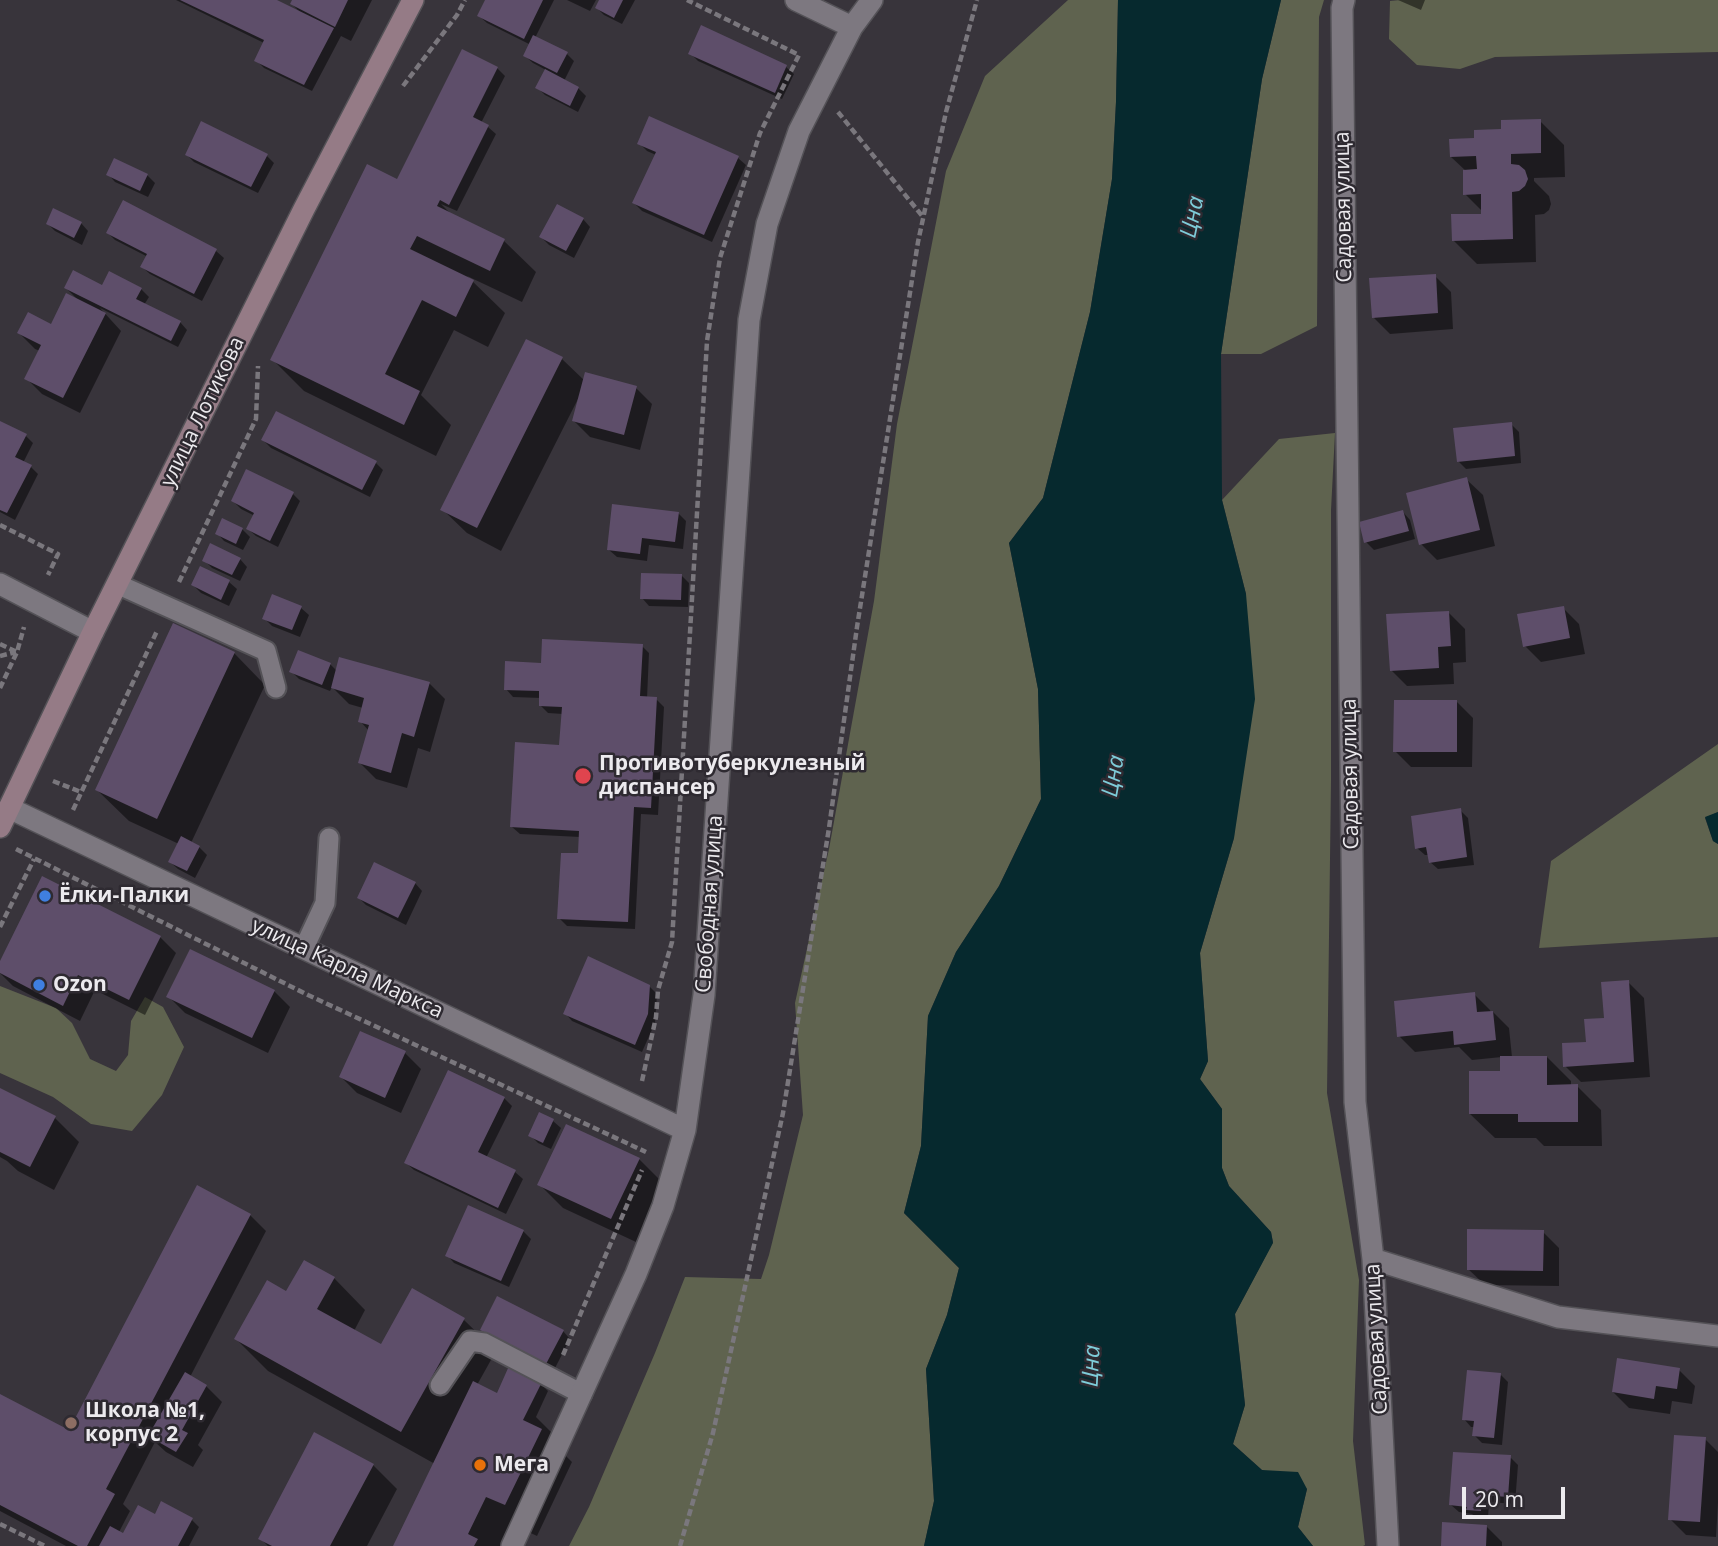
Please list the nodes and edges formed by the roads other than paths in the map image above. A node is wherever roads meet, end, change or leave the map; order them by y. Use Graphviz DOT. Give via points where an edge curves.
graph roads {
  1 [pos="413,0"];
  2 [pos="796,0"];
  3 [pos="872,0"];
  4 [pos="1344,0"];
  5 [pos="852,27"];
  6 [pos="0,584"];
  7 [pos="117,584"];
  8 [pos="93,632"];
  9 [pos="276,688"];
  10 [pos="3,813"];
  11 [pos="329,838"];
  12 [pos="304,948"];
  13 [pos="685,1130"];
  14 [pos="1373,1259"];
  15 [pos="1718,1336"];
  16 [pos="440,1385"];
  17 [pos="582,1394"];
  18 [pos="512,1546"];
  19 [pos="1388,1546"];
  1 -- 7 [label="street, улица Лотикова"];
  2 -- 5 [label="street"];
  3 -- 5 [label="street, Свободная улица"];
  4 -- 14 [label="street, Садовая улица" via="1355,1102"];
  5 -- 13 [label="street, Свободная улица" via="799,131 767,224 749,320 704,995"];
  6 -- 8 [label="street"];
  7 -- 8 [label="street, улица Лотикова"];
  7 -- 9 [label="lane" via="266,652"];
  8 -- 10 [label="street, улица Лотикова"];
  10 -- 12 [label="street, улица Карла Маркса" via="62,833"];
  11 -- 12 [label="lane" via="325,903"];
  12 -- 13 [label="street, улица Карла Маркса"];
  13 -- 17 [label="street, Свободная улица" via="663,1206"];
  14 -- 15 [label="street" via="1558,1318"];
  14 -- 19 [label="street, Садовая улица"];
  16 -- 17 [label="lane" via="470,1341 484,1343"];
  17 -- 18 [label="street, Свободная улица"];
}
